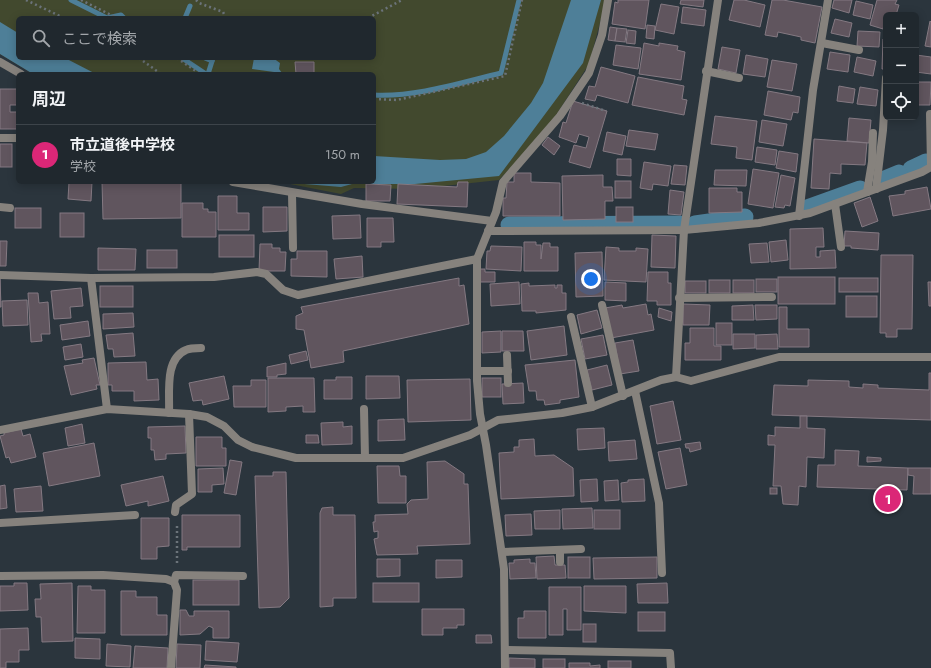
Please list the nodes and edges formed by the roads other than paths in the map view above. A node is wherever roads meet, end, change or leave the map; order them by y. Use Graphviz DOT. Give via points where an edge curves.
graph roads {
  1 [pos="608,0"];
  2 [pos="718,0"];
  3 [pos="828,0"];
  4 [pos="822,42"];
  5 [pos="859,50"];
  6 [pos="0,62"];
  7 [pos="706,71"];
  8 [pos="18,72"];
  9 [pos="739,78"];
  10 [pos="886,84"];
  11 [pos="930,114"];
  12 [pos="873,133"];
  13 [pos="0,138"];
  14 [pos="16,138"];
  15 [pos="931,167"];
  16 [pos="244,184"];
  17 [pos="876,189"];
  18 [pos="867,192"];
  19 [pos="292,193"];
  20 [pos="835,204"];
  21 [pos="0,208"];
  22 [pos="10,208"];
  23 [pos="799,216"];
  24 [pos="492,221"];
  25 [pos="684,230"];
  26 [pos="488,232"];
  27 [pos="841,247"];
  28 [pos="293,248"];
  29 [pos="477,259"];
  30 [pos="0,275"];
  31 [pos="91,278"];
  32 [pos="772,297"];
  33 [pos="679,298"];
  34 [pos="602,305"];
  35 [pos="571,317"];
  36 [pos="202,348"];
  37 [pos="507,355"];
  38 [pos="931,357"];
  39 [pos="477,371"];
  40 [pos="508,371"];
  41 [pos="676,377"];
  42 [pos="508,383"];
  43 [pos="635,391"];
  44 [pos="623,396"];
  45 [pos="592,407"];
  46 [pos="364,409"];
  47 [pos="107,410"];
  48 [pos="169,413"];
  49 [pos="189,414"];
  50 [pos="483,428"];
  51 [pos="0,430"];
  52 [pos="365,458"];
  53 [pos="175,512"];
  54 [pos="135,515"];
  55 [pos="0,523"];
  56 [pos="581,549"];
  57 [pos="560,550"];
  58 [pos="502,552"];
  59 [pos="560,562"];
  60 [pos="662,573"];
  61 [pos="0,576"];
  62 [pos="244,576"];
  63 [pos="175,579"];
  64 [pos="506,650"];
  65 [pos="172,668"];
  66 [pos="505,668"];
  67 [pos="670,668"];
  1 -- 24 [label="street" via="602,35 588,73 573,99 503,182"];
  2 -- 7 [label="street"];
  3 -- 4 [label="street"];
  4 -- 5 [label="street"];
  4 -- 23 [label="street" via="813,90"];
  6 -- 8 [label="street"];
  7 -- 9 [label="street"];
  7 -- 25 [label="street"];
  10 -- 17 [label="street" via="884,130"];
  11 -- 15 [label="street"];
  12 -- 18 [label="street"];
  13 -- 14 [label="street"];
  15 -- 17 [label="street"];
  16 -- 19 [label="street"];
  17 -- 18 [label="street"];
  18 -- 20 [label="street"];
  19 -- 24 [label="street"];
  19 -- 28 [label="street"];
  20 -- 23 [label="street"];
  20 -- 27 [label="street"];
  21 -- 22 [label="street"];
  23 -- 25 [label="street"];
  24 -- 26 [label="street"];
  25 -- 26 [label="street"];
  25 -- 33 [label="street"];
  26 -- 29 [label="street"];
  29 -- 31 [label="street" via="298,295 283,290 266,274 257,272 214,277"];
  29 -- 39 [label="street"];
  30 -- 31 [label="street"];
  31 -- 47 [label="street"];
  32 -- 33 [label="street"];
  33 -- 41 [label="street"];
  34 -- 44 [label="street"];
  35 -- 45 [label="street"];
  36 -- 48 [label="street" via="186,350 176,357 172,365"];
  37 -- 40 [label="street"];
  38 -- 41 [label="street" via="779,357 691,381"];
  39 -- 40 [label="street"];
  39 -- 50 [label="street"];
  40 -- 42 [label="street"];
  41 -- 43 [label="street" via="661,380"];
  43 -- 44 [label="street"];
  43 -- 60 [label="street" via="659,503"];
  44 -- 45 [label="street"];
  45 -- 50 [label="street" via="498,420"];
  46 -- 52 [label="street"];
  47 -- 48 [label="street"];
  47 -- 51 [label="street"];
  48 -- 49 [label="street"];
  49 -- 52 [label="street" via="207,417 252,447 296,458"];
  49 -- 53 [label="street" via="192,494 176,505"];
  50 -- 52 [label="street" via="403,458"];
  50 -- 58 [label="street"];
  54 -- 55 [label="street"];
  56 -- 57 [label="street"];
  57 -- 58 [label="street"];
  57 -- 59 [label="street"];
  58 -- 64 [label="street"];
  61 -- 63 [label="street" via="103,575"];
  62 -- 63 [label="street"];
  63 -- 65 [label="street" via="177,590"];
  64 -- 66 [label="street"];
  64 -- 67 [label="street" via="670,653"];
}
